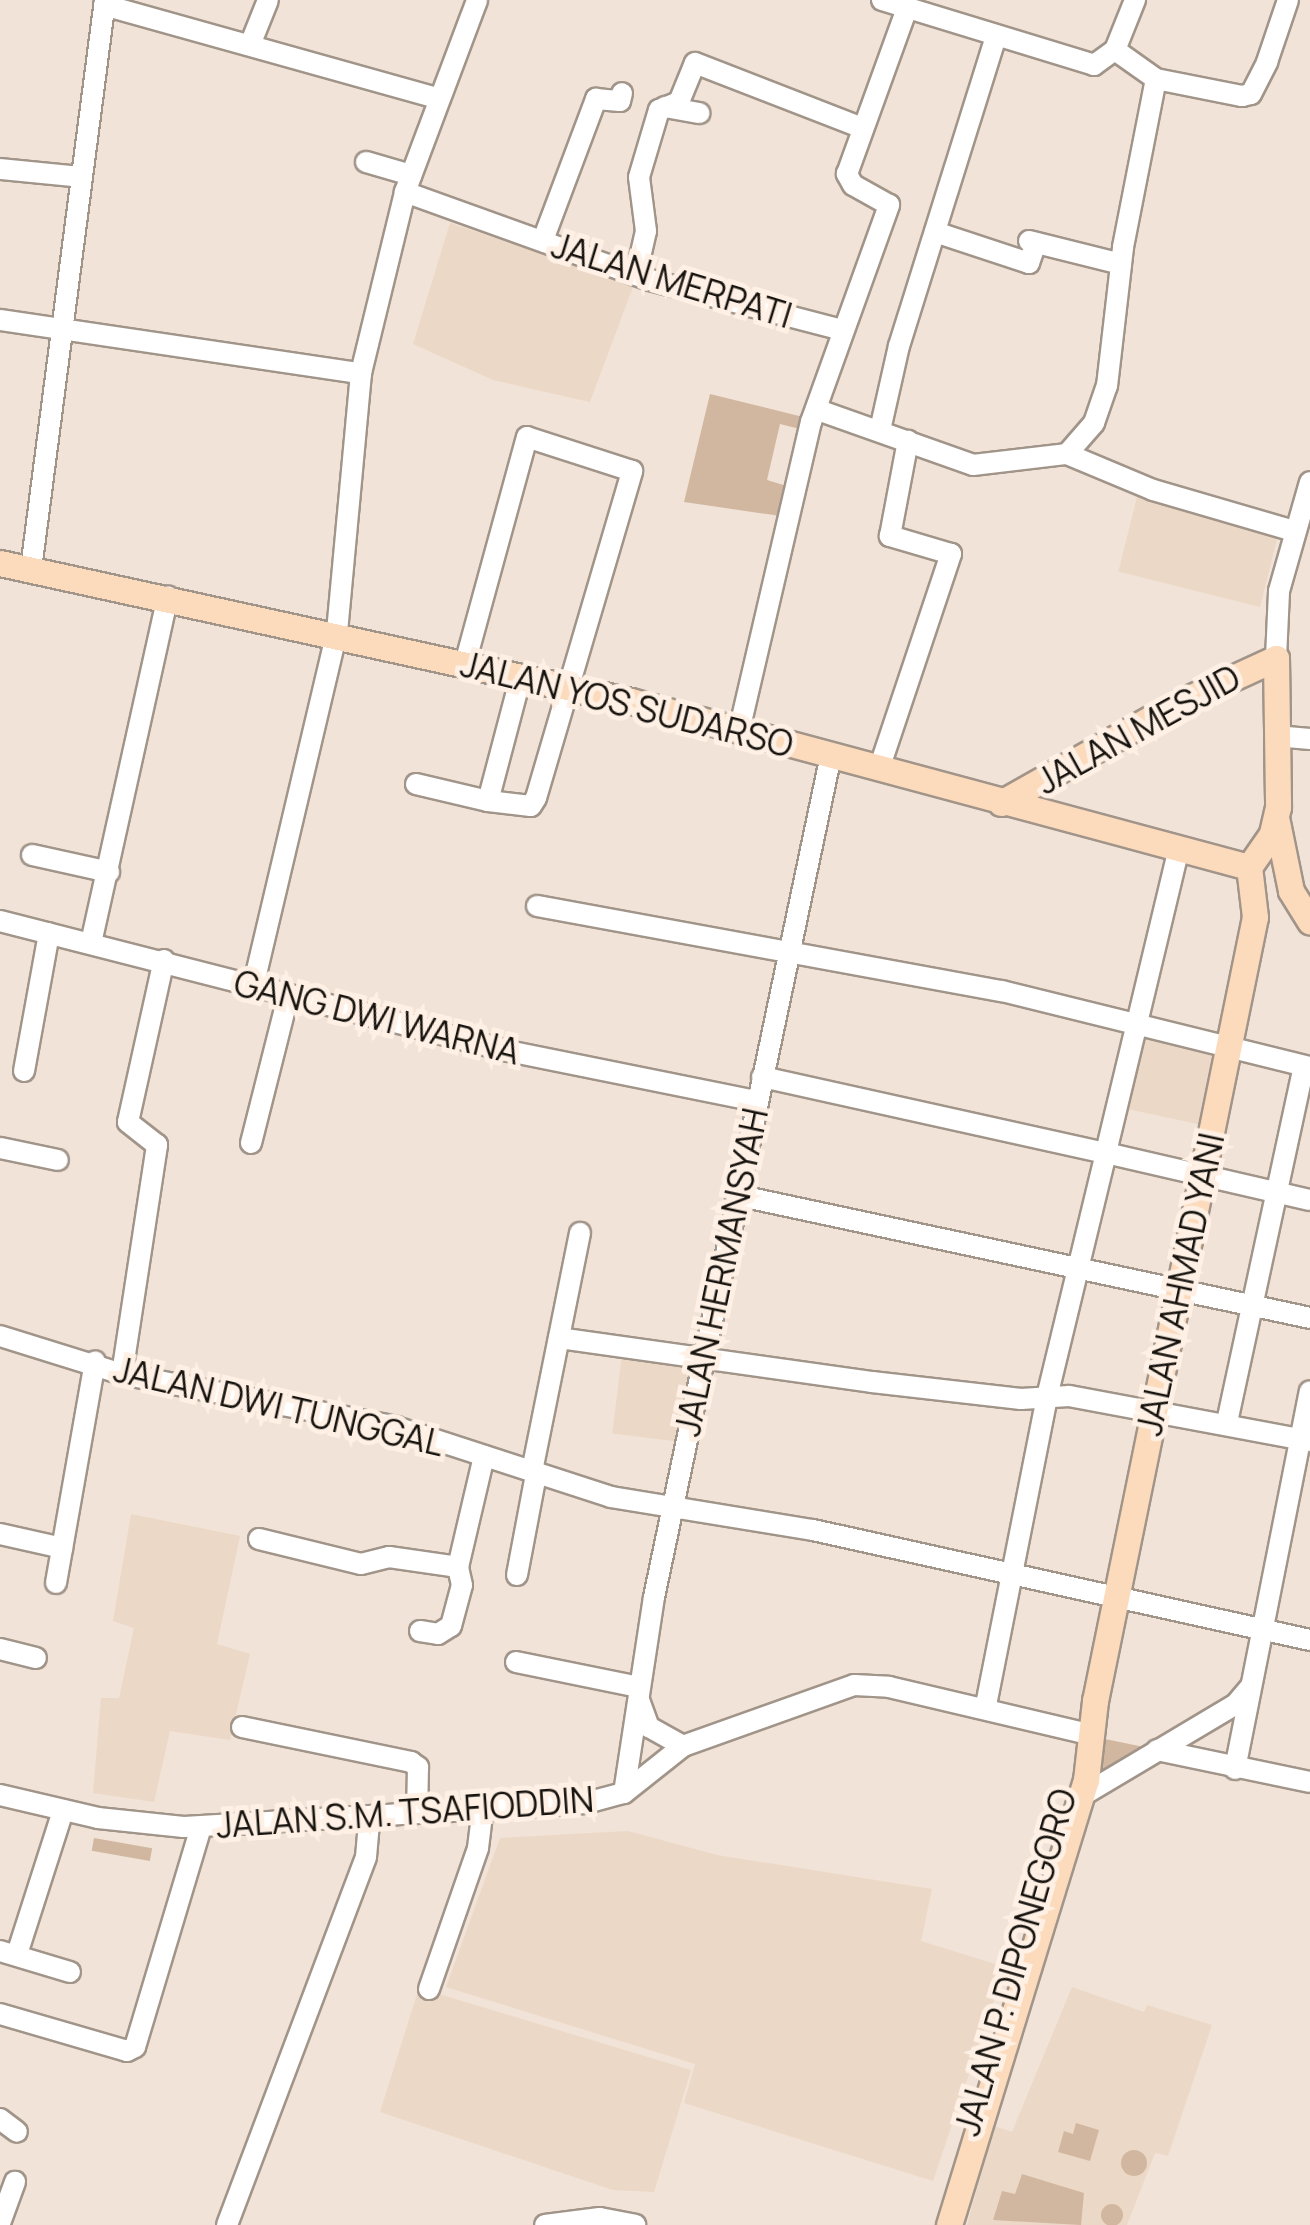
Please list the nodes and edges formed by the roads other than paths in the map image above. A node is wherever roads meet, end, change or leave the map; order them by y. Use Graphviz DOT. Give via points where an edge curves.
graph roads {
  1 [pos="268,0"];
  2 [pos="476,0"];
  3 [pos="882,0"];
  4 [pos="1134,0"];
  5 [pos="1288,0"];
  6 [pos="105,2"];
  7 [pos="907,8"];
  8 [pos="996,36"];
  9 [pos="250,46"];
  10 [pos="1115,50"];
  11 [pos="1156,78"];
  12 [pos="622,93"];
  13 [pos="436,98"];
  14 [pos="663,106"];
  15 [pos="699,114"];
  16 [pos="863,128"];
  17 [pos="366,162"];
  18 [pos="0,168"];
  19 [pos="81,177"];
  20 [pos="408,184"];
  21 [pos="936,232"];
  22 [pos="543,240"];
  23 [pos="1121,264"];
  24 [pos="636,275"];
  25 [pos="0,320"];
  26 [pos="842,330"];
  27 [pos="59,331"];
  28 [pos="362,373"];
  29 [pos="818,410"];
  30 [pos="880,430"];
  31 [pos="908,441"];
  32 [pos="1066,454"];
  33 [pos="1310,482"];
  34 [pos="1301,520"];
  35 [pos="0,563"];
  36 [pos="31,569"];
  37 [pos="168,596"];
  38 [pos="336,632"];
  39 [pos="1276,658"];
  40 [pos="465,664"];
  41 [pos="521,676"];
  42 [pos="567,686"];
  43 [pos="739,731"];
  44 [pos="1276,736"];
  45 [pos="1310,739"];
  46 [pos="830,755"];
  47 [pos="880,769"];
  48 [pos="1054,774"];
  49 [pos="416,784"];
  50 [pos="488,801"];
  51 [pos="1002,803"];
  52 [pos="1052,813"];
  53 [pos="1276,817"];
  54 [pos="1180,848"];
  55 [pos="32,856"];
  56 [pos="1248,867"];
  57 [pos="109,872"];
  58 [pos="537,906"];
  59 [pos="1305,914"];
  60 [pos="1255,917"];
  61 [pos="0,922"];
  62 [pos="49,933"];
  63 [pos="91,943"];
  64 [pos="787,953"];
  65 [pos="164,960"];
  66 [pos="253,987"];
  67 [pos="288,996"];
  68 [pos="1141,1026"];
  69 [pos="1228,1051"];
  70 [pos="1308,1066"];
  71 [pos="24,1071"];
  72 [pos="762,1078"];
  73 [pos="756,1101"];
  74 [pos="251,1143"];
  75 [pos="0,1148"];
  76 [pos="1106,1153"];
  77 [pos="58,1160"];
  78 [pos="1202,1175"];
  79 [pos="1278,1193"];
  80 [pos="736,1195"];
  81 [pos="1310,1200"];
  82 [pos="580,1233"];
  83 [pos="1077,1267"];
  84 [pos="1179,1289"];
  85 [pos="1253,1305"];
  86 [pos="1310,1318"];
  87 [pos="0,1336"];
  88 [pos="559,1338"];
  89 [pos="706,1356"];
  90 [pos="95,1362"];
  91 [pos="122,1374"];
  92 [pos="1310,1391"];
  93 [pos="1047,1397"];
  94 [pos="1154,1414"];
  95 [pos="1227,1422"];
  96 [pos="1305,1440"];
  97 [pos="484,1456"];
  98 [pos="534,1472"];
  99 [pos="673,1509"];
  100 [pos="0,1534"];
  101 [pos="259,1539"];
  102 [pos="62,1548"];
  103 [pos="458,1567"];
  104 [pos="517,1575"];
  105 [pos="1014,1575"];
  106 [pos="56,1583"];
  107 [pos="1118,1596"];
  108 [pos="1262,1630"];
  109 [pos="420,1631"];
  110 [pos="1310,1640"];
  111 [pos="0,1649"];
  112 [pos="36,1658"];
  113 [pos="516,1662"];
  114 [pos="1252,1684"];
  115 [pos="638,1690"];
  116 [pos="1095,1701"];
  117 [pos="984,1708"];
  118 [pos="242,1728"];
  119 [pos="1080,1732"];
  120 [pos="683,1746"];
  121 [pos="1158,1750"];
  122 [pos="1235,1769"];
  123 [pos="1310,1781"];
  124 [pos="624,1792"];
  125 [pos="0,1794"];
  126 [pos="1080,1797"];
  127 [pos="483,1808"];
  128 [pos="62,1810"];
  129 [pos="417,1813"];
  130 [pos="369,1819"];
  131 [pos="201,1827"];
  132 [pos="9,1951"];
  133 [pos="70,1972"];
  134 [pos="429,1989"];
  135 [pos="0,2014"];
  136 [pos="15,2182"];
  137 [pos="0,2223"];
  138 [pos="227,2225"];
  139 [pos="545,2225"];
  140 [pos="635,2225"];
  141 [pos="938,2225"];
  142 [pos="948,2225"];
  1 -- 9 [label="street"];
  2 -- 13 [label="street"];
  3 -- 7 [label="street"];
  4 -- 10 [label="street"];
  5 -- 11 [label="street" via="1251,94"];
  6 -- 9 [label="street"];
  6 -- 19 [label="street"];
  7 -- 8 [label="street"];
  7 -- 16 [label="street"];
  8 -- 10 [label="street" via="1094,66"];
  8 -- 21 [label="street"];
  9 -- 13 [label="street"];
  10 -- 11 [label="street"];
  11 -- 23 [label="street"];
  12 -- 22 [label="street" via="620,101 596,99"];
  13 -- 20 [label="street"];
  14 -- 15 [label="street"];
  14 -- 16 [label="street" via="679,102 695,63"];
  14 -- 24 [label="street" via="640,177 646,231"];
  16 -- 26 [label="street" via="849,179 889,205"];
  17 -- 20 [label="street, JALAN MERPATI"];
  18 -- 19 [label="street"];
  19 -- 27 [label="street"];
  20 -- 22 [label="street, JALAN MERPATI"];
  20 -- 28 [label="street"];
  21 -- 23 [label="street" via="1029,263 1032,242"];
  21 -- 30 [label="street"];
  22 -- 24 [label="street, JALAN MERPATI"];
  23 -- 32 [label="street" via="1101,409"];
  24 -- 26 [label="street, JALAN MERPATI"];
  25 -- 27 [label="street"];
  26 -- 29 [label="street, JALAN MERPATI"];
  27 -- 28 [label="street"];
  27 -- 36 [label="street"];
  28 -- 38 [label="street"];
  29 -- 30 [label="street"];
  29 -- 43 [label="street, JALAN MERPATI"];
  30 -- 31 [label="street"];
  31 -- 32 [label="street" via="984,466"];
  31 -- 47 [label="street" via="890,536 951,554"];
  32 -- 34 [label="street" via="1153,490"];
  33 -- 34 [label="street"];
  34 -- 39 [label="street" via="1279,591"];
  35 -- 36 [label="main road, JALAN YOS SUDARSO"];
  36 -- 37 [label="main road, JALAN YOS SUDARSO"];
  37 -- 38 [label="main road, JALAN YOS SUDARSO"];
  37 -- 57 [label="street"];
  38 -- 40 [label="main road, JALAN YOS SUDARSO"];
  38 -- 66 [label="street"];
  39 -- 44 [label="main road"];
  39 -- 48 [label="main road, JALAN MESJID" via="1176,704"];
  40 -- 41 [label="main road, JALAN YOS SUDARSO"];
  40 -- 42 [label="street" via="527,437 632,471"];
  41 -- 42 [label="main road, JALAN YOS SUDARSO"];
  41 -- 50 [label="street"];
  42 -- 43 [label="main road, JALAN YOS SUDARSO"];
  42 -- 50 [label="street" via="531,806"];
  43 -- 46 [label="main road, JALAN YOS SUDARSO"];
  44 -- 45 [label="street"];
  44 -- 53 [label="main road"];
  46 -- 47 [label="main road, JALAN YOS SUDARSO"];
  46 -- 64 [label="street, JALAN HERMANSYAH"];
  47 -- 51 [label="main road, JALAN YOS SUDARSO"];
  48 -- 51 [label="main road, JALAN MESJID"];
  48 -- 52 [label="main road"];
  49 -- 50 [label="street"];
  51 -- 52 [label="main road, JALAN YOS SUDARSO"];
  52 -- 54 [label="main road, JALAN YOS SUDARSO"];
  53 -- 56 [label="main road"];
  53 -- 59 [label="main road"];
  54 -- 56 [label="main road, JALAN YOS SUDARSO"];
  54 -- 68 [label="street"];
  55 -- 57 [label="street"];
  56 -- 60 [label="main road, JALAN AHMAD YANI"];
  57 -- 63 [label="street"];
  58 -- 64 [label="street"];
  59 -- 60 [label="main road" via="1273,906"];
  60 -- 69 [label="main road, JALAN AHMAD YANI"];
  61 -- 62 [label="street, GANG DWI WARNA"];
  62 -- 63 [label="street, GANG DWI WARNA"];
  62 -- 71 [label="street"];
  63 -- 65 [label="street, GANG DWI WARNA"];
  64 -- 68 [label="street" via="1002,992"];
  64 -- 72 [label="street, JALAN HERMANSYAH"];
  65 -- 66 [label="street, GANG DWI WARNA"];
  65 -- 91 [label="street" via="128,1122 157,1145"];
  66 -- 67 [label="street, GANG DWI WARNA"];
  67 -- 73 [label="street, GANG DWI WARNA" via="508,1051"];
  67 -- 74 [label="street"];
  68 -- 69 [label="street"];
  68 -- 76 [label="street"];
  69 -- 70 [label="street"];
  69 -- 78 [label="main road, JALAN AHMAD YANI"];
  70 -- 79 [label="street"];
  72 -- 73 [label="street, JALAN HERMANSYAH"];
  72 -- 76 [label="street"];
  73 -- 80 [label="street, JALAN HERMANSYAH"];
  75 -- 77 [label="street"];
  76 -- 78 [label="street"];
  76 -- 83 [label="street"];
  78 -- 79 [label="street"];
  78 -- 84 [label="main road, JALAN AHMAD YANI"];
  79 -- 81 [label="street"];
  79 -- 85 [label="street"];
  80 -- 83 [label="street"];
  80 -- 89 [label="street, JALAN HERMANSYAH"];
  82 -- 88 [label="street"];
  83 -- 84 [label="street"];
  83 -- 93 [label="street"];
  84 -- 85 [label="street"];
  84 -- 94 [label="main road, JALAN AHMAD YANI"];
  85 -- 86 [label="street"];
  85 -- 95 [label="street"];
  87 -- 90 [label="street, JALAN DWI TUNGGAL"];
  88 -- 89 [label="street"];
  88 -- 98 [label="street"];
  89 -- 93 [label="street" via="872,1382"];
  89 -- 99 [label="street, JALAN HERMANSYAH"];
  90 -- 91 [label="street, JALAN DWI TUNGGAL"];
  90 -- 102 [label="street"];
  91 -- 97 [label="street, JALAN DWI TUNGGAL" via="396,1427"];
  92 -- 96 [label="street"];
  93 -- 94 [label="street"];
  93 -- 105 [label="street"];
  94 -- 95 [label="street"];
  94 -- 107 [label="main road, JALAN AHMAD YANI"];
  95 -- 96 [label="street"];
  96 -- 108 [label="street"];
  97 -- 98 [label="street, JALAN DWI TUNGGAL"];
  97 -- 103 [label="street"];
  98 -- 99 [label="street, JALAN DWI TUNGGAL"];
  98 -- 104 [label="street"];
  99 -- 105 [label="street, JALAN DWI TUNGGAL" via="814,1530"];
  99 -- 115 [label="street, JALAN HERMANSYAH"];
  100 -- 102 [label="street"];
  101 -- 103 [label="street" via="361,1564 389,1557"];
  102 -- 106 [label="street"];
  103 -- 109 [label="street" via="462,1585 451,1626 438,1634"];
  105 -- 107 [label="street, JALAN DWI TUNGGAL"];
  105 -- 117 [label="street"];
  107 -- 108 [label="street, JALAN DWI TUNGGAL"];
  107 -- 116 [label="main road, JALAN AHMAD YANI"];
  108 -- 110 [label="street, JALAN DWI TUNGGAL"];
  108 -- 114 [label="street"];
  111 -- 112 [label="street"];
  113 -- 115 [label="street"];
  114 -- 121 [label="street" via="1236,1704"];
  114 -- 122 [label="street"];
  115 -- 120 [label="street" via="646,1723"];
  115 -- 124 [label="street, JALAN HERMANSYAH"];
  116 -- 119 [label="main road, JALAN P. DIPONEGORO"];
  116 -- 126 [label="main road, JALAN P. DIPONEGORO"];
  117 -- 119 [label="street, JALAN S.M. TSAFIODDIN"];
  117 -- 120 [label="street, JALAN S.M. TSAFIODDIN" via="854,1685"];
  118 -- 129 [label="street" via="310,1736 412,1762 418,1768"];
  119 -- 141 [label="main road, JALAN P. DIPONEGORO"];
  120 -- 124 [label="street, JALAN S.M. TSAFIODDIN"];
  121 -- 122 [label="street"];
  121 -- 126 [label="street"];
  122 -- 123 [label="street"];
  124 -- 127 [label="street, JALAN S.M. TSAFIODDIN" via="586,1803"];
  125 -- 128 [label="street, JALAN S.M. TSAFIODDIN"];
  126 -- 142 [label="main road, JALAN P. DIPONEGORO"];
  127 -- 129 [label="street, JALAN S.M. TSAFIODDIN"];
  127 -- 134 [label="street" via="478,1848"];
  128 -- 131 [label="street, JALAN S.M. TSAFIODDIN"];
  128 -- 132 [label="street"];
  129 -- 130 [label="street, JALAN S.M. TSAFIODDIN"];
  130 -- 131 [label="street, JALAN S.M. TSAFIODDIN"];
  130 -- 138 [label="street" via="366,1857"];
  131 -- 135 [label="street" via="135,2048"];
  132 -- 133 [label="street"];
  136 -- 137 [label="street"];
  139 -- 140 [label="street" via="600,2218"];
}
